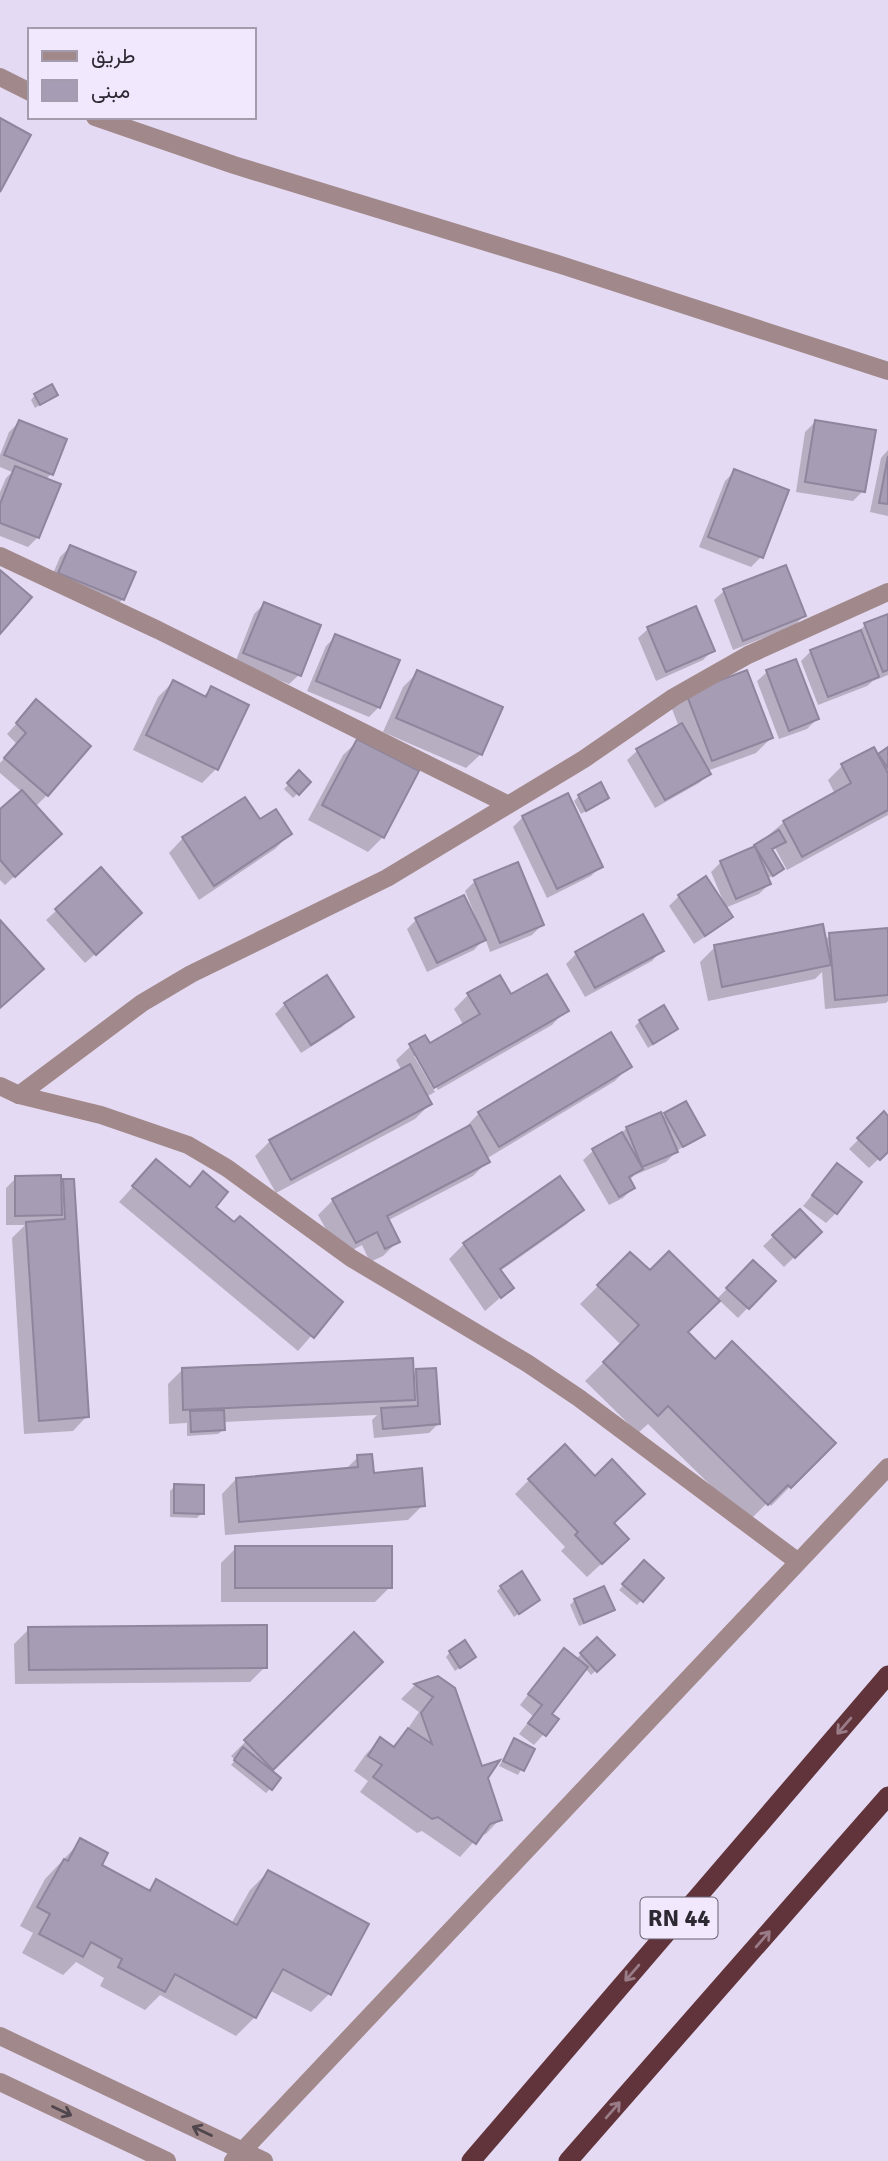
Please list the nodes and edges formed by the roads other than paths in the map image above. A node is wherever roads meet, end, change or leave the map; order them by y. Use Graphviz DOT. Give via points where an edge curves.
graph roads {
  1 [pos="0,77"];
  2 [pos="28,91"];
  3 [pos="100,119"];
  4 [pos="888,371"];
  5 [pos="0,556"];
  6 [pos="888,592"];
  7 [pos="507,804"];
  8 [pos="0,1086"];
  9 [pos="19,1095"];
  10 [pos="888,1467"];
  11 [pos="797,1561"];
  12 [pos="888,1675"];
  13 [pos="888,1796"];
  14 [pos="0,2036"];
  15 [pos="0,2082"];
  16 [pos="237,2156"];
  17 [pos="167,2161"];
  18 [pos="264,2161"];
  19 [pos="471,2161"];
  20 [pos="568,2161"];
  1 -- 2 [label="street"];
  3 -- 4 [label="street"];
  5 -- 7 [label="street"];
  6 -- 7 [label="street" via="737,661"];
  7 -- 9 [label="street" via="387,878 191,974 142,1003"];
  8 -- 9 [label="street"];
  9 -- 11 [label="street" via="101,1115 188,1145 227,1168 351,1258 579,1398"];
  10 -- 11 [label="street"];
  11 -- 16 [label="street"];
  12 -- 19 [label="highway, RN 44, one-way"];
  20 -- 13 [label="highway, RN 44, one-way"];
  16 -- 14 [label="street, one-way"];
  15 -- 17 [label="street, one-way"];
  16 -- 18 [label="street"];
}
